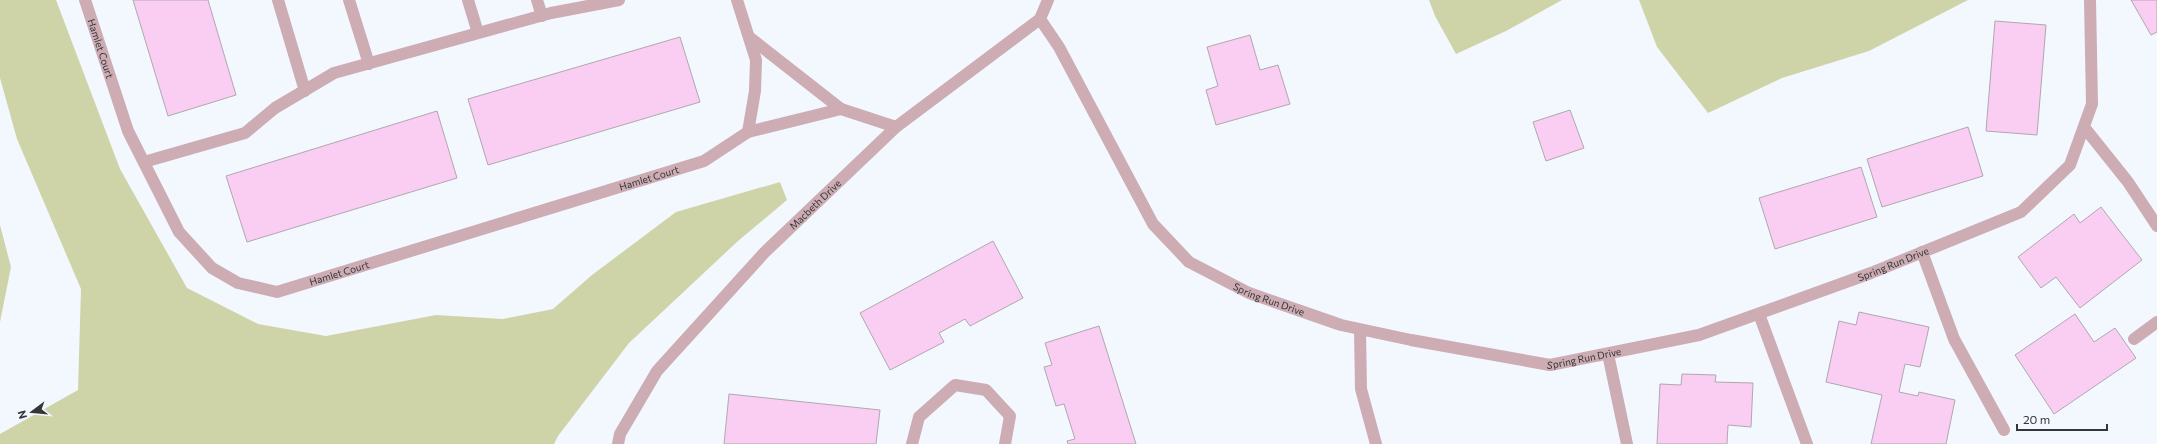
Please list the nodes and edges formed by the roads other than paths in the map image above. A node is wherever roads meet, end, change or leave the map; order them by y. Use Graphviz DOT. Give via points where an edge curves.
graph roads {
  1 [pos="85,0"];
  2 [pos="278,0"];
  3 [pos="349,0"];
  4 [pos="468,0"];
  5 [pos="538,0"];
  6 [pos="619,0"];
  7 [pos="738,0"];
  8 [pos="1048,0"];
  9 [pos="2090,0"];
  10 [pos="542,16"];
  11 [pos="1040,19"];
  12 [pos="478,33"];
  13 [pos="749,36"];
  14 [pos="369,64"];
  15 [pos="304,91"];
  16 [pos="841,109"];
  17 [pos="896,127"];
  18 [pos="2084,128"];
  19 [pos="748,132"];
  20 [pos="144,162"];
  21 [pos="2157,226"];
  22 [pos="1922,252"];
  23 [pos="1759,314"];
  24 [pos="2157,322"];
  25 [pos="1360,330"];
  26 [pos="2134,339"];
  27 [pos="1608,354"];
  28 [pos="2004,430"];
  29 [pos="618,444"];
  30 [pos="912,444"];
  31 [pos="1006,444"];
  32 [pos="1376,444"];
  33 [pos="1627,444"];
  34 [pos="1807,444"];
  1 -- 20 [label="street, Hamlet Court" via="128,131"];
  2 -- 15 [label="street"];
  3 -- 14 [label="street"];
  4 -- 12 [label="street"];
  5 -- 10 [label="street"];
  6 -- 10 [label="street"];
  7 -- 13 [label="street"];
  8 -- 11 [label="street"];
  9 -- 18 [label="street, Spring Run Drive" via="2092,104"];
  10 -- 12 [label="street"];
  11 -- 17 [label="street, Macbeth Drive"];
  11 -- 25 [label="street, Spring Run Drive" via="1059,47 1153,224 1190,262 1249,293"];
  12 -- 14 [label="street"];
  13 -- 16 [label="street"];
  13 -- 19 [label="street" via="756,60 755,91"];
  14 -- 15 [label="street" via="334,73"];
  15 -- 20 [label="street" via="275,108 245,133"];
  16 -- 17 [label="street"];
  16 -- 19 [label="street, Hamlet Court"];
  17 -- 29 [label="street, Macbeth Drive" via="764,253 657,371 620,434"];
  18 -- 21 [label="street" via="2128,182"];
  18 -- 22 [label="street, Spring Run Drive" via="2070,165 2021,212"];
  19 -- 20 [label="street, Hamlet Court" via="704,161 277,292 238,283 212,268 179,232"];
  22 -- 23 [label="street, Spring Run Drive"];
  22 -- 28 [label="street" via="1954,339"];
  23 -- 27 [label="street, Spring Run Drive" via="1699,335"];
  23 -- 34 [label="street"];
  24 -- 26 [label="street"];
  25 -- 27 [label="street, Spring Run Drive" via="1550,365"];
  25 -- 32 [label="street" via="1362,389"];
  27 -- 33 [label="street"];
  30 -- 31 [label="street" via="919,417 955,385 986,390 1010,416"];
}
